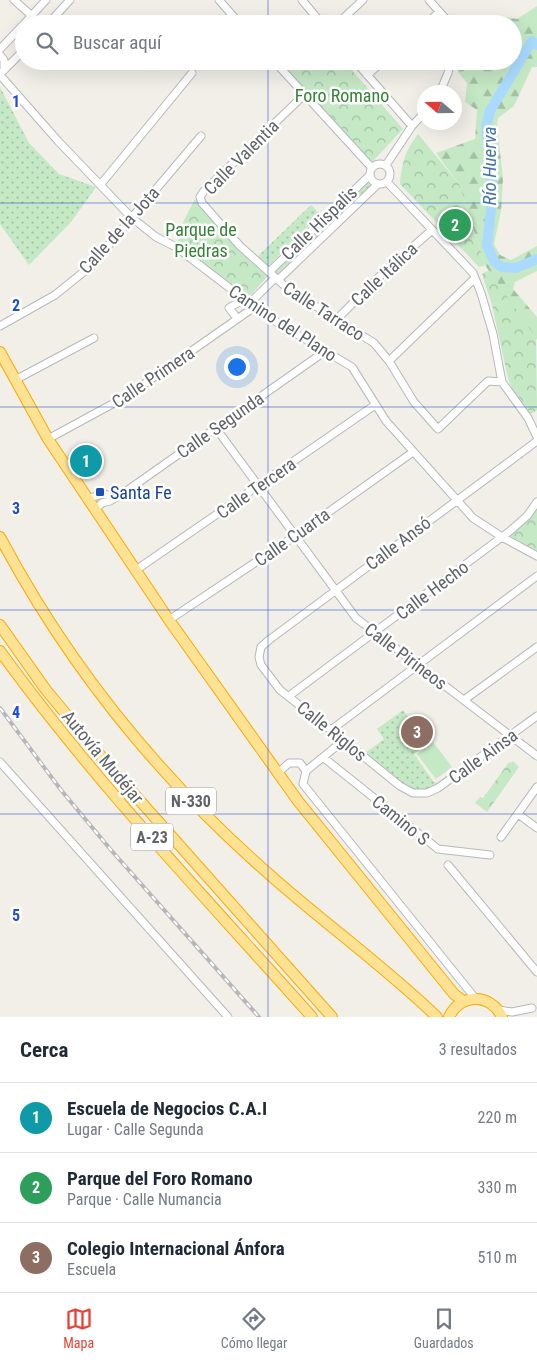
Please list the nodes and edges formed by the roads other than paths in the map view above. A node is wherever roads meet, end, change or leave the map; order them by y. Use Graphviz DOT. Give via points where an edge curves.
graph roads {
  1 [pos="14,0"];
  2 [pos="46,0"];
  3 [pos="70,0"];
  4 [pos="219,0"];
  5 [pos="302,0"];
  6 [pos="363,0"];
  7 [pos="428,0"];
  8 [pos="439,12"];
  9 [pos="31,15"];
  10 [pos="33,15"];
  11 [pos="56,15"];
  12 [pos="232,15"];
  13 [pos="314,15"];
  14 [pos="347,15"];
  15 [pos="436,15"];
  16 [pos="442,15"];
  17 [pos="15,33"];
  18 [pos="0,49"];
  19 [pos="0,56"];
  20 [pos="15,59"];
  21 [pos="282,70"];
  22 [pos="363,70"];
  23 [pos="373,70"];
  24 [pos="448,70"];
  25 [pos="1,73"];
  26 [pos="192,73"];
  27 [pos="367,75"];
  28 [pos="443,85"];
  29 [pos="305,94"];
  30 [pos="417,121"];
  31 [pos="412,126"];
  32 [pos="201,136"];
  33 [pos="386,165"];
  34 [pos="371,171"];
  35 [pos="387,182"];
  36 [pos="101,184"];
  37 [pos="378,184"];
  38 [pos="200,200"];
  39 [pos="131,217"];
  40 [pos="432,230"];
  41 [pos="269,272"];
  42 [pos="474,278"];
  43 [pos="276,279"];
  44 [pos="249,303"];
  45 [pos="237,318"];
  46 [pos="338,318"];
  47 [pos="0,326"];
  48 [pos="94,338"];
  49 [pos="0,352"];
  50 [pos="324,352"];
  51 [pos="389,361"];
  52 [pos="500,371"];
  53 [pos="15,380"];
  54 [pos="488,381"];
  55 [pos="502,382"];
  56 [pos="375,405"];
  57 [pos="216,427"];
  58 [pos="537,437"];
  59 [pos="48,439"];
  60 [pos="537,441"];
  61 [pos="414,452"];
  62 [pos="259,487"];
  63 [pos="116,497"];
  64 [pos="88,499"];
  65 [pos="456,500"];
  66 [pos="537,502"];
  67 [pos="95,510"];
  68 [pos="0,536"];
  69 [pos="295,536"];
  70 [pos="502,537"];
  71 [pos="537,556"];
  72 [pos="136,570"];
  73 [pos="537,576"];
  74 [pos="335,590"];
  75 [pos="169,620"];
  76 [pos="0,625"];
  77 [pos="374,633"];
  78 [pos="261,647"];
  79 [pos="537,647"];
  80 [pos="0,651"];
  81 [pos="417,665"];
  82 [pos="289,696"];
  83 [pos="464,700"];
  84 [pos="537,716"];
  85 [pos="331,730"];
  86 [pos="511,735"];
  87 [pos="344,740"];
  88 [pos="537,756"];
  89 [pos="324,758"];
  90 [pos="0,762"];
  91 [pos="306,771"];
  92 [pos="278,772"];
  93 [pos="537,787"];
  94 [pos="427,793"];
  95 [pos="518,814"];
  96 [pos="537,828"];
  97 [pos="501,837"];
  98 [pos="490,855"];
  99 [pos="448,865"];
  100 [pos="537,972"];
  101 [pos="474,998"];
  102 [pos="463,1001"];
  103 [pos="535,1007"];
  104 [pos="501,1014"];
  105 [pos="228,1017"];
  106 [pos="312,1017"];
  107 [pos="332,1017"];
  108 [pos="437,1017"];
  109 [pos="449,1017"];
  110 [pos="516,1017"];
  1 -- 9 [label="street"];
  2 -- 10 [label="street"];
  3 -- 11 [label="street"];
  4 -- 12 [label="street"];
  5 -- 13 [label="street"];
  6 -- 14 [label="street"];
  7 -- 8 [label="street"];
  8 -- 15 [label="street"];
  8 -- 16 [label="street"];
  17 -- 18 [label="street"];
  19 -- 25 [label="street" via="4,60"];
  20 -- 25 [label="street"];
  21 -- 29 [label="street"];
  22 -- 27 [label="street"];
  23 -- 27 [label="street"];
  24 -- 28 [label="street"];
  25 -- 36 [label="street, Camino del Plano" via="58,141"];
  26 -- 36 [label="street"];
  27 -- 31 [label="street"];
  29 -- 34 [label="street"];
  29 -- 38 [label="street, Calle Valentia" via="204,191"];
  30 -- 31 [label="street"];
  31 -- 33 [label="street"];
  32 -- 39 [label="street, Calle de la Jota"];
  33 -- 34 [label="street" via="380,164"];
  33 -- 35 [label="street" via="391,173"];
  34 -- 37 [label="street" via="372,181"];
  34 -- 41 [label="street, Calle Hispalis"];
  35 -- 37 [label="street"];
  35 -- 40 [label="street"];
  36 -- 39 [label="street, Camino del Plano"];
  37 -- 43 [label="street, Calle Hispalis"];
  38 -- 41 [label="street, Calle Tarraco" via="240,246"];
  39 -- 44 [label="street, Camino del Plano"];
  39 -- 47 [label="street, Calle de la Jota" via="91,266 55,295"];
  40 -- 42 [label="street"];
  40 -- 46 [label="street, Calle Itálica"];
  41 -- 43 [label="street, Calle Tarraco"];
  42 -- 51 [label="street"];
  42 -- 52 [label="street" via="493,334"];
  43 -- 44 [label="street, Calle Hispalis"];
  43 -- 46 [label="street, Calle Tarraco"];
  44 -- 45 [label="street, Calle Primera"];
  44 -- 45 [label="street" via="229,308"];
  44 -- 50 [label="street, Camino del Plano"];
  45 -- 59 [label="street, Calle Primera" via="127,396"];
  46 -- 51 [label="street, Calle Tarraco" via="374,343"];
  48 -- 53 [label="street"];
  49 -- 53 [label="highway"];
  50 -- 56 [label="street, Camino del Plano" via="352,367"];
  50 -- 57 [label="street, Calle Segunda"];
  51 -- 54 [label="street, Calle Tarraco" via="414,402 438,429"];
  52 -- 54 [label="street"];
  52 -- 55 [label="street"];
  53 -- 59 [label="highway"];
  54 -- 55 [label="street"];
  55 -- 58 [label="street" via="528,418"];
  56 -- 61 [label="street, Camino del Plano"];
  56 -- 62 [label="street, Calle Tercera"];
  57 -- 62 [label="street, Calle Pirineos"];
  57 -- 63 [label="street, Calle Segunda"];
  59 -- 64 [label="highway"];
  60 -- 65 [label="street, Calle Ansó"];
  61 -- 65 [label="street, Camino del Plano"];
  61 -- 69 [label="street, Calle Cuarta"];
  62 -- 69 [label="street, Calle Pirineos"];
  62 -- 72 [label="street, Calle Tercera"];
  63 -- 64 [label="street" via="106,494"];
  63 -- 67 [label="street, Calle Segunda"];
  64 -- 67 [label="highway"];
  65 -- 70 [label="street, Camino del Plano" via="473,518"];
  65 -- 74 [label="street, Calle Ansó"];
  66 -- 70 [label="street, Calle Hecho" via="527,516"];
  67 -- 72 [label="highway"];
  68 -- 108 [label="highway, N-330" via="39,606 98,692 180,789 270,875"];
  69 -- 74 [label="street, Calle Pirineos"];
  69 -- 75 [label="street, Calle Cuarta"];
  70 -- 71 [label="street, Camino del Plano"];
  70 -- 77 [label="street, Calle Hecho"];
  72 -- 75 [label="highway"];
  73 -- 81 [label="street"];
  74 -- 77 [label="street, Calle Pirineos" via="356,618"];
  74 -- 78 [label="street, Calle Ansó"];
  75 -- 92 [label="highway"];
  76 -- 107 [label="highway, Autovía Mudéjar / A-23" via="46,690 110,767"];
  77 -- 81 [label="street, Calle Pirineos"];
  77 -- 82 [label="street, Calle Hecho"];
  78 -- 82 [label="street, Calle Riglos" via="261,665 280,690"];
  79 -- 83 [label="street"];
  80 -- 106 [label="highway, Autovía Mudéjar / A-23" via="98,776"];
  81 -- 83 [label="street, Calle Pirineos"];
  81 -- 85 [label="street"];
  82 -- 85 [label="street, Calle Riglos"];
  83 -- 86 [label="street, Calle Pirineos"];
  84 -- 86 [label="street, Calle Ainsa"];
  85 -- 87 [label="street, Calle Riglos"];
  86 -- 88 [label="street, Calle Pirineos"];
  86 -- 94 [label="street, Calle Ainsa"];
  87 -- 89 [label="street"];
  87 -- 94 [label="street, Calle Riglos" via="407,791"];
  89 -- 91 [label="street"];
  89 -- 98 [label="street, Camino S" via="438,849"];
  90 -- 105 [label="street"];
  91 -- 92 [label="street" via="300,763 289,763"];
  91 -- 101 [label="street" via="303,784"];
  92 -- 102 [label="highway" via="298,801"];
  93 -- 95 [label="street"];
  95 -- 96 [label="street"];
  95 -- 97 [label="street"];
  99 -- 100 [label="street"];
  101 -- 102 [label="highway"];
  101 -- 104 [label="highway" via="490,1002"];
  102 -- 109 [label="highway"];
  103 -- 104 [label="street"];
  103 -- 110 [label="street"];
}
